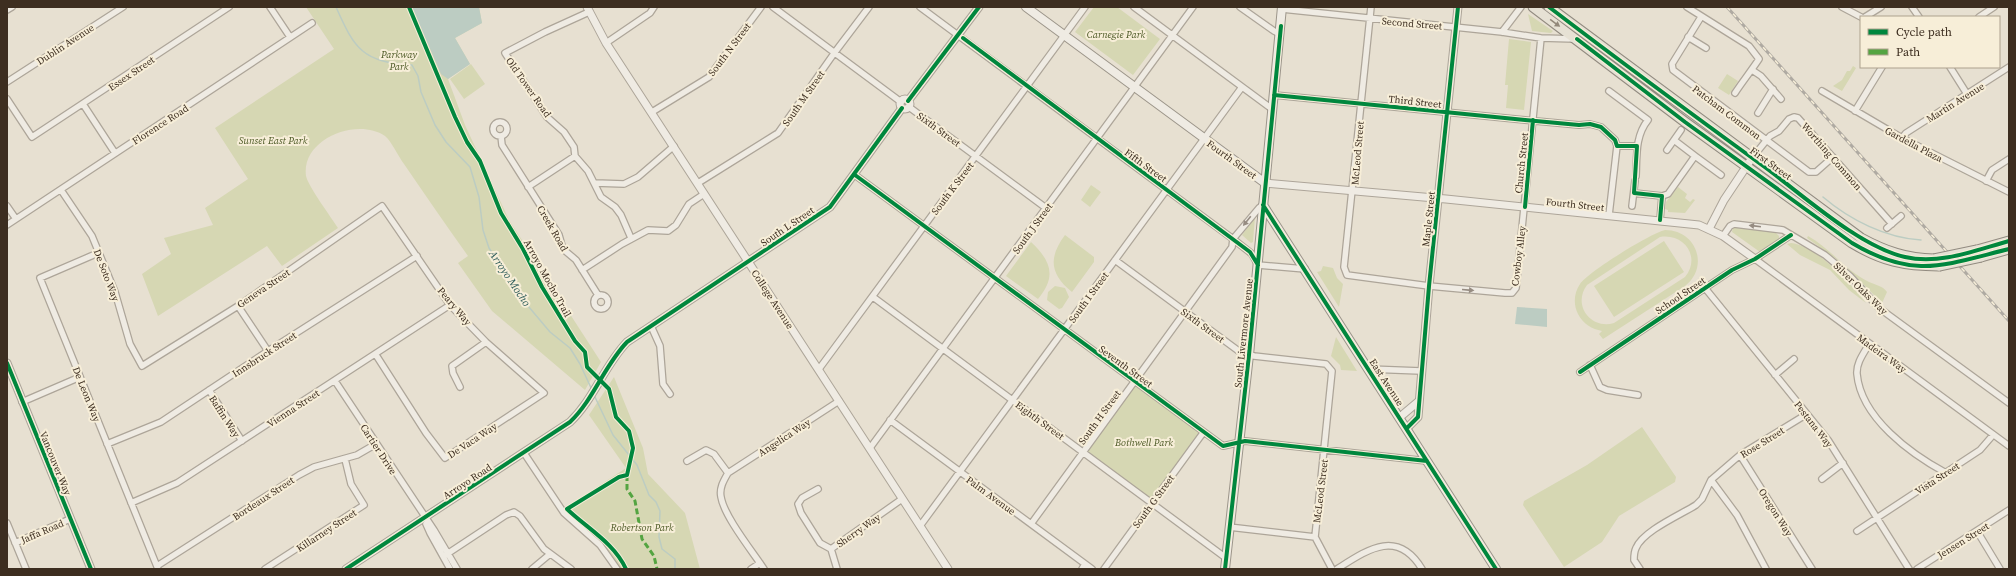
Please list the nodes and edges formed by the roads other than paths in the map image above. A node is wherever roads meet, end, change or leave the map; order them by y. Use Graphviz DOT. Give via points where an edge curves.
graph roads {
  1 [pos="12,7"];
  2 [pos="123,7"];
  3 [pos="229,7"];
  4 [pos="270,7"];
  5 [pos="654,7"];
  6 [pos="761,7"];
  7 [pos="773,7"];
  8 [pos="869,7"];
  9 [pos="920,7"];
  10 [pos="979,7"];
  11 [pos="1026,7"];
  12 [pos="1086,7"];
  13 [pos="1134,7"];
  14 [pos="1193,7"];
  15 [pos="1240,7"];
  16 [pos="1371,7"];
  17 [pos="1458,7"];
  18 [pos="1521,7"];
  19 [pos="1533,7"];
  20 [pos="1549,7"];
  21 [pos="1687,7"];
  22 [pos="1842,7"];
  23 [pos="1881,7"];
  24 [pos="1912,7"];
  25 [pos="1994,7"];
  26 [pos="1282,8"];
  27 [pos="588,9"];
  28 [pos="7,10"];
  29 [pos="1867,16"];
  30 [pos="1918,16"];
  31 [pos="1980,16"];
  32 [pos="1700,17"];
  33 [pos="1860,17"];
  34 [pos="1370,20"];
  35 [pos="312,23"];
  36 [pos="1456,27"];
  37 [pos="1502,32"];
  38 [pos="959,34"];
  39 [pos="1280,34"];
  40 [pos="1065,35"];
  41 [pos="1172,36"];
  42 [pos="1688,37"];
  43 [pos="290,38"];
  44 [pos="1541,38"];
  45 [pos="1577,39"];
  46 [pos="606,43"];
  47 [pos="1706,48"];
  48 [pos="835,52"];
  49 [pos="2009,67"];
  50 [pos="1881,68"];
  51 [pos="1951,68"];
  52 [pos="1752,70"];
  53 [pos="7,82"];
  54 [pos="1027,86"];
  55 [pos="1135,87"];
  56 [pos="1242,87"];
  57 [pos="1773,89"];
  58 [pos="1822,91"];
  59 [pos="1609,92"];
  60 [pos="1735,93"];
  61 [pos="1967,94"];
  62 [pos="1274,95"];
  63 [pos="7,99"];
  64 [pos="1782,99"];
  65 [pos="83,104"];
  66 [pos="905,104"];
  67 [pos="1361,104"];
  68 [pos="1272,109"];
  69 [pos="1855,111"];
  70 [pos="652,112"];
  71 [pos="1447,112"];
  72 [pos="1758,113"];
  73 [pos="1533,120"];
  74 [pos="1681,130"];
  75 [pos="501,136"];
  76 [pos="1204,138"];
  77 [pos="1902,138"];
  78 [pos="1096,139"];
  79 [pos="1674,140"];
  80 [pos="1766,141"];
  81 [pos="674,146"];
  82 [pos="1618,146"];
  83 [pos="1637,146"];
  84 [pos="1666,150"];
  85 [pos="115,153"];
  86 [pos="575,156"];
  87 [pos="976,156"];
  88 [pos="1695,156"];
  89 [pos="1833,157"];
  90 [pos="1752,158"];
  91 [pos="2009,159"];
  92 [pos="1746,166"];
  93 [pos="855,174"];
  94 [pos="1721,175"];
  95 [pos="1986,181"];
  96 [pos="595,183"];
  97 [pos="698,183"];
  98 [pos="1265,183"];
  99 [pos="528,187"];
  100 [pos="1166,189"];
  101 [pos="61,190"];
  102 [pos="1353,190"];
  103 [pos="2009,192"];
  104 [pos="1634,193"];
  105 [pos="704,194"];
  106 [pos="1662,196"];
  107 [pos="1438,198"];
  108 [pos="1263,205"];
  109 [pos="7,206"];
  110 [pos="382,206"];
  111 [pos="1632,206"];
  112 [pos="1525,207"];
  113 [pos="1046,208"];
  114 [pos="1609,215"];
  115 [pos="1901,216"];
  116 [pos="16,219"];
  117 [pos="1660,220"];
  118 [pos="7,225"];
  119 [pos="924,226"];
  120 [pos="1709,229"];
  121 [pos="1791,235"];
  122 [pos="1723,236"];
  123 [pos="632,238"];
  124 [pos="1233,239"];
  125 [pos="2009,240"];
  126 [pos="2009,249"];
  127 [pos="98,253"];
  128 [pos="1979,254"];
  129 [pos="417,256"];
  130 [pos="1755,259"];
  131 [pos="1115,260"];
  132 [pos="749,262"];
  133 [pos="1936,262"];
  134 [pos="1258,265"];
  135 [pos="1305,269"];
  136 [pos="582,270"];
  137 [pos="995,278"];
  138 [pos="1429,286"];
  139 [pos="1705,288"];
  140 [pos="598,295"];
  141 [pos="873,297"];
  142 [pos="450,305"];
  143 [pos="238,306"];
  144 [pos="1186,312"];
  145 [pos="650,326"];
  146 [pos="1064,329"];
  147 [pos="486,342"];
  148 [pos="1869,344"];
  149 [pos="943,349"];
  150 [pos="268,351"];
  151 [pos="376,355"];
  152 [pos="1249,355"];
  153 [pos="1794,359"];
  154 [pos="7,363"];
  155 [pos="1326,364"];
  156 [pos="1590,365"];
  157 [pos="142,366"];
  158 [pos="818,369"];
  159 [pos="1369,369"];
  160 [pos="1421,371"];
  161 [pos="1580,372"];
  162 [pos="1775,375"];
  163 [pos="80,377"];
  164 [pos="335,381"];
  165 [pos="1135,382"];
  166 [pos="460,387"];
  167 [pos="209,390"];
  168 [pos="544,393"];
  169 [pos="670,394"];
  170 [pos="1638,395"];
  171 [pos="1012,400"];
  172 [pos="839,401"];
  173 [pos="1418,401"];
  174 [pos="22,402"];
  175 [pos="2009,403"];
  176 [pos="1807,414"];
  177 [pos="1400,417"];
  178 [pos="890,420"];
  179 [pos="1407,428"];
  180 [pos="1203,433"];
  181 [pos="1993,435"];
  182 [pos="242,441"];
  183 [pos="1238,443"];
  184 [pos="107,444"];
  185 [pos="376,444"];
  186 [pos="2009,446"];
  187 [pos="870,448"];
  188 [pos="1325,450"];
  189 [pos="1083,452"];
  190 [pos="524,453"];
  191 [pos="1740,455"];
  192 [pos="344,459"];
  193 [pos="687,461"];
  194 [pos="1427,461"];
  195 [pos="1843,463"];
  196 [pos="960,472"];
  197 [pos="728,473"];
  198 [pos="1946,473"];
  199 [pos="1822,479"];
  200 [pos="1711,480"];
  201 [pos="818,489"];
  202 [pos="902,499"];
  203 [pos="131,503"];
  204 [pos="1152,503"];
  205 [pos="2009,510"];
  206 [pos="1878,517"];
  207 [pos="424,518"];
  208 [pos="70,519"];
  209 [pos="7,523"];
  210 [pos="1030,524"];
  211 [pos="920,526"];
  212 [pos="1229,527"];
  213 [pos="1857,531"];
  214 [pos="1977,531"];
  215 [pos="1315,537"];
  216 [pos="15,543"];
  217 [pos="831,549"];
  218 [pos="446,554"];
  219 [pos="550,554"];
  220 [pos="1226,558"];
  221 [pos="760,563"];
  222 [pos="1083,567"];
  223 [pos="157,568"];
  224 [pos="350,568"];
  225 [pos="26,569"];
  226 [pos="91,569"];
  227 [pos="265,569"];
  228 [pos="450,569"];
  229 [pos="457,569"];
  230 [pos="532,569"];
  231 [pos="571,569"];
  232 [pos="617,569"];
  233 [pos="751,569"];
  234 [pos="764,569"];
  235 [pos="837,569"];
  236 [pos="948,569"];
  237 [pos="1092,569"];
  238 [pos="1104,569"];
  239 [pos="1225,569"];
  240 [pos="1332,569"];
  241 [pos="1337,569"];
  242 [pos="1422,569"];
  243 [pos="1496,569"];
  244 [pos="1640,569"];
  245 [pos="1766,569"];
  246 [pos="1812,569"];
  247 [pos="1909,569"];
  248 [pos="1917,569"];
  249 [pos="2000,569"];
  1 -- 28 [label="street"];
  2 -- 53 [label="street, Dublin Avenue"];
  3 -- 65 [label="street, Essex Street"];
  4 -- 43 [label="street"];
  5 -- 46 [label="street" via="650,13"];
  6 -- 70 [label="street, South N Street" via="709,76"];
  7 -- 48 [label="street, Sixth Street"];
  8 -- 48 [label="street, South M Street"];
  9 -- 38 [label="street, Fifth Street"];
  10 -- 38 [label="street, South L Street"];
  11 -- 40 [label="main road, Fourth Street"];
  12 -- 40 [label="street, South K Street"];
  13 -- 41 [label="street"];
  14 -- 41 [label="street, South J Street"];
  15 -- 39 [label="street"];
  16 -- 34 [label="street, McLeod Street"];
  17 -- 36 [label="street, Maple Street"];
  18 -- 37 [label="street"];
  19 -- 45 [label="main road, First Street, one-way"];
  20 -- 90 [label="main road, First Street"];
  21 -- 32 [label="street"];
  22 -- 33 [label="street"];
  23 -- 29 [label="street"];
  24 -- 30 [label="street"];
  25 -- 31 [label="street"];
  26 -- 34 [label="street, Second Street"];
  26 -- 39 [label="main road, South Livermore Avenue"];
  27 -- 46 [label="street, College Avenue"];
  27 -- 86 [label="street, Old Tower Road" via="505,53 547,117 564,132 574,147"];
  32 -- 42 [label="street, Patcham Common"];
  32 -- 52 [label="street" via="1749,46 1759,59"];
  34 -- 36 [label="street, Second Street"];
  34 -- 67 [label="street, McLeod Street"];
  35 -- 43 [label="street, Florence Road"];
  36 -- 37 [label="street, Second Street"];
  36 -- 71 [label="street, Maple Street"];
  37 -- 44 [label="street, Second Street"];
  38 -- 54 [label="street, Fifth Street"];
  38 -- 66 [label="street, South L Street"];
  39 -- 62 [label="main road, South Livermore Avenue"];
  40 -- 54 [label="street, South K Street"];
  40 -- 55 [label="main road, Fourth Street"];
  41 -- 55 [label="street, South J Street"];
  41 -- 56 [label="street"];
  42 -- 47 [label="street"];
  42 -- 80 [label="street, Patcham Common" via="1672,64 1673,70"];
  43 -- 85 [label="street, Florence Road"];
  44 -- 45 [label="street, Second Street"];
  44 -- 73 [label="street, Church Street"];
  45 -- 92 [label="main road, First Street"];
  46 -- 70 [label="street, College Avenue"];
  48 -- 66 [label="street, Sixth Street"];
  48 -- 97 [label="street, South M Street" via="778,133"];
  49 -- 61 [label="street, Martin Avenue"];
  50 -- 69 [label="street"];
  51 -- 61 [label="street"];
  52 -- 57 [label="street"];
  52 -- 60 [label="street" via="1747,73"];
  54 -- 78 [label="street, Fifth Street"];
  54 -- 87 [label="street, South K Street"];
  55 -- 76 [label="main road, Fourth Street"];
  55 -- 78 [label="street, South J Street"];
  56 -- 68 [label="street"];
  56 -- 76 [label="street, South I Street"];
  57 -- 64 [label="street"];
  57 -- 72 [label="street"];
  58 -- 69 [label="street, Gardella Plaza"];
  59 -- 83 [label="street" via="1648,120 1643,126"];
  61 -- 77 [label="street, Martin Avenue" via="1906,132"];
  62 -- 67 [label="street, Third Street"];
  62 -- 68 [label="main road, South Livermore Avenue"];
  63 -- 65 [label="street, Essex Street" via="32,137"];
  65 -- 85 [label="street"];
  66 -- 87 [label="street, Sixth Street"];
  66 -- 93 [label="street, South L Street"];
  67 -- 71 [label="street, Third Street"];
  67 -- 102 [label="street, McLeod Street"];
  68 -- 98 [label="main road, South Livermore Avenue"];
  69 -- 77 [label="street, Gardella Plaza"];
  70 -- 81 [label="street, College Avenue"];
  71 -- 73 [label="street, Third Street"];
  71 -- 107 [label="street, Maple Street"];
  73 -- 82 [label="street, Third Street" via="1601,127"];
  73 -- 112 [label="street, Church Street"];
  74 -- 79 [label="street"];
  75 -- 99 [label="street, Creek Road" via="502,145"];
  76 -- 98 [label="main road, Fourth Street"];
  76 -- 100 [label="street, South I Street"];
  77 -- 95 [label="street, Gardella Plaza"];
  78 -- 100 [label="street, Fifth Street"];
  78 -- 113 [label="street, South J Street"];
  79 -- 84 [label="street"];
  79 -- 88 [label="street"];
  80 -- 89 [label="street, Patcham Common" via="1809,172 1816,172"];
  80 -- 89 [label="street, Worthing Common" via="1794,117 1798,118"];
  80 -- 90 [label="street, Worthing Common"];
  81 -- 96 [label="street" via="638,177 624,184"];
  81 -- 97 [label="street, College Avenue"];
  82 -- 83 [label="street"];
  82 -- 114 [label="street"];
  83 -- 104 [label="street"];
  85 -- 101 [label="street, Florence Road"];
  86 -- 96 [label="street, Old Tower Road"];
  86 -- 99 [label="street"];
  87 -- 113 [label="street, Sixth Street"];
  87 -- 119 [label="street, South K Street"];
  88 -- 94 [label="street"];
  88 -- 106 [label="street" via="1668,194"];
  89 -- 115 [label="street, Worthing Common" via="1889,226"];
  90 -- 92 [label="street"];
  90 -- 133 [label="main road, First Street" via="1873,244 1906,257"];
  91 -- 95 [label="street" via="1992,170"];
  92 -- 120 [label="street"];
  92 -- 133 [label="main road, First Street" via="1852,243 1870,253 1903,264"];
  93 -- 119 [label="street, Seventh Street"];
  93 -- 132 [label="street, South L Street" via="830,207"];
  95 -- 103 [label="street, Gardella Plaza"];
  96 -- 123 [label="street, Old Tower Road" via="601,197 622,215"];
  97 -- 105 [label="street, College Avenue"];
  98 -- 102 [label="street, Fourth Street"];
  98 -- 108 [label="main road, South Livermore Avenue"];
  99 -- 136 [label="street, Creek Road" via="559,235 563,249 576,260"];
  100 -- 124 [label="street, Fifth Street"];
  100 -- 131 [label="street, South I Street"];
  101 -- 116 [label="street, Florence Road"];
  101 -- 127 [label="street, De Soto Way" via="92,236"];
  102 -- 107 [label="street, Fourth Street"];
  102 -- 138 [label="street, McLeod Street" via="1344,267 1347,275"];
  104 -- 106 [label="street"];
  104 -- 111 [label="street"];
  105 -- 123 [label="street" via="689,204 672,229 661,232 648,230"];
  105 -- 132 [label="street, College Avenue"];
  106 -- 117 [label="street"];
  107 -- 112 [label="street, Fourth Street"];
  107 -- 138 [label="street, Maple Street"];
  108 -- 124 [label="street, South H Street, one-way"];
  108 -- 134 [label="main road, South Livermore Avenue"];
  108 -- 135 [label="main road, East Avenue"];
  109 -- 116 [label="street"];
  110 -- 129 [label="street, Peary Way"];
  110 -- 143 [label="street, Geneva Street"];
  112 -- 114 [label="street, Fourth Street"];
  138 -- 112 [label="street, Cowboy Alley, one-way" via="1512,293 1516,288"];
  113 -- 137 [label="street, South J Street"];
  114 -- 117 [label="street, Fourth Street"];
  116 -- 118 [label="street, Florence Road"];
  117 -- 120 [label="street, Fourth Street" via="1699,225"];
  119 -- 137 [label="street, Seventh Street"];
  119 -- 141 [label="street, South K Street"];
  120 -- 122 [label="street, Fourth Street"];
  121 -- 122 [label="street, Silver Oaks Way, one-way" via="1781,230 1734,224"];
  121 -- 130 [label="street, School Street"];
  121 -- 175 [label="street, Silver Oaks Way" via="1837,264 1879,308"];
  122 -- 130 [label="street, Fourth Street"];
  123 -- 136 [label="street"];
  124 -- 134 [label="street, Fifth Street" via="1252,254"];
  124 -- 144 [label="street, South H Street" via="1232,247"];
  125 -- 128 [label="main road, First Street"];
  126 -- 128 [label="main road, First Street"];
  127 -- 157 [label="street, De Soto Way" via="115,292 130,344"];
  127 -- 163 [label="street, De Leon Way" via="40,278"];
  128 -- 133 [label="main road, First Street, bridge"];
  129 -- 142 [label="street, Peary Way"];
  129 -- 150 [label="street, Innsbruck Street"];
  130 -- 139 [label="street, School Street" via="1732,270"];
  130 -- 148 [label="street, Madeira Way"];
  131 -- 144 [label="street, Sixth Street"];
  131 -- 146 [label="street, South I Street"];
  132 -- 145 [label="street, South L Street"];
  132 -- 158 [label="street, College Avenue"];
  134 -- 135 [label="street"];
  134 -- 152 [label="main road, South Livermore Avenue"];
  135 -- 159 [label="main road, East Avenue"];
  136 -- 140 [label="street, Creek Road"];
  137 -- 146 [label="street, Seventh Street"];
  137 -- 149 [label="street, South J Street"];
  138 -- 160 [label="street, Maple Street"];
  139 -- 156 [label="street, School Street"];
  139 -- 162 [label="street, Pestana Way"];
  141 -- 149 [label="street, Eighth Street"];
  141 -- 158 [label="street, South K Street"];
  142 -- 147 [label="street, Peary Way"];
  142 -- 151 [label="street, Vienna Street"];
  143 -- 150 [label="street"];
  143 -- 157 [label="street, Geneva Street"];
  144 -- 152 [label="street, Sixth Street" via="1240,352"];
  144 -- 165 [label="street, South H Street"];
  145 -- 169 [label="street" via="660,346 663,384"];
  145 -- 190 [label="street, Arroyo Road" via="628,342 615,356 570,422"];
  146 -- 165 [label="street, Seventh Street"];
  146 -- 171 [label="street, South I Street"];
  147 -- 166 [label="street" via="452,366"];
  147 -- 168 [label="street, Peary Way"];
  148 -- 181 [label="street, Madeira Way"];
  148 -- 198 [label="street" via="1861,357 1857,374 1861,391 1873,414 1892,435"];
  149 -- 171 [label="street, Eighth Street"];
  149 -- 178 [label="street, South J Street"];
  150 -- 167 [label="street, Innsbruck Street"];
  151 -- 164 [label="street, Vienna Street"];
  151 -- 168 [label="street, De Vaca Way" via="445,458"];
  152 -- 155 [label="street, Sixth Street"];
  152 -- 183 [label="main road, South Livermore Avenue"];
  153 -- 162 [label="street"];
  154 -- 174 [label="street, Vancouver Way"];
  155 -- 188 [label="street, McLeod Street" via="1332,370"];
  156 -- 161 [label="street, School Street"];
  156 -- 170 [label="street" via="1600,387"];
  158 -- 172 [label="street, College Avenue"];
  159 -- 160 [label="street"];
  159 -- 177 [label="main road, East Avenue"];
  160 -- 173 [label="street, Maple Street"];
  162 -- 176 [label="street, Pestana Way"];
  163 -- 174 [label="street"];
  163 -- 184 [label="street, De Leon Way"];
  164 -- 182 [label="street, Vienna Street"];
  164 -- 185 [label="street, Cartier Drive"];
  165 -- 180 [label="street, Seventh Street"];
  165 -- 189 [label="street, South H Street"];
  167 -- 182 [label="street, Baffin Way"];
  167 -- 184 [label="street, Innsbruck Street" via="161,422"];
  171 -- 189 [label="street, Eighth Street"];
  171 -- 196 [label="street, South I Street"];
  172 -- 187 [label="street, College Avenue"];
  172 -- 197 [label="street, Angelica Way"];
  173 -- 177 [label="street"];
  173 -- 179 [label="street, Maple Street" via="1418,417"];
  174 -- 208 [label="street, Vancouver Way"];
  176 -- 191 [label="street, Rose Street"];
  176 -- 195 [label="street, Pestana Way"];
  177 -- 179 [label="main road, East Avenue"];
  178 -- 187 [label="street, South J Street"];
  178 -- 196 [label="street, Palm Avenue"];
  179 -- 194 [label="main road, East Avenue"];
  180 -- 183 [label="street, Seventh Street" via="1223,446"];
  180 -- 204 [label="street, South G Street"];
  181 -- 186 [label="street, Madeira Way"];
  181 -- 198 [label="street, Vista Street" via="1980,450"];
  182 -- 203 [label="street, Vienna Street" via="177,483"];
  183 -- 188 [label="street, Seventh Street" via="1245,441"];
  183 -- 212 [label="main road, South Livermore Avenue"];
  184 -- 203 [label="street, De Leon Way"];
  185 -- 192 [label="street, Bordeaux Street"];
  185 -- 207 [label="street, Cartier Drive"];
  187 -- 202 [label="street, College Avenue"];
  188 -- 194 [label="street, Seventh Street"];
  188 -- 215 [label="street, McLeod Street"];
  189 -- 204 [label="street, Eighth Street"];
  189 -- 210 [label="street, South H Street"];
  190 -- 207 [label="street, Arroyo Road"];
  190 -- 232 [label="street" via="564,513 600,545"];
  191 -- 200 [label="street, Rose Street"];
  191 -- 246 [label="street, Oregon Way"];
  192 -- 223 [label="street, Bordeaux Street" via="314,467 299,475"];
  192 -- 227 [label="street, Killarney Street" via="352,484 364,505"];
  193 -- 197 [label="street" via="706,450 714,454"];
  194 -- 243 [label="main road, East Avenue"];
  195 -- 199 [label="street"];
  195 -- 206 [label="street, Pestana Way"];
  196 -- 210 [label="street, Palm Avenue"];
  196 -- 211 [label="street, South I Street"];
  197 -- 221 [label="street" via="723,482 721,497 728,514"];
  198 -- 206 [label="street, Vista Street"];
  200 -- 244 [label="street, Rose Street" via="1702,499 1696,505 1641,540 1635,548 1634,560"];
  200 -- 245 [label="street" via="1737,515"];
  201 -- 217 [label="street" via="802,498 798,504 820,543"];
  202 -- 211 [label="street, College Avenue"];
  202 -- 217 [label="street, Sherry Way"];
  203 -- 223 [label="street, De Leon Way"];
  204 -- 220 [label="street, Eighth Street"];
  204 -- 238 [label="street, South G Street"];
  205 -- 214 [label="street, Jensen Street"];
  206 -- 213 [label="street, Vista Street"];
  206 -- 247 [label="street, Pestana Way"];
  207 -- 218 [label="street, Cartier Drive" via="430,533"];
  207 -- 224 [label="street, Arroyo Road"];
  208 -- 216 [label="street, Jaffa Road"];
  208 -- 226 [label="street, Vancouver Way"];
  209 -- 216 [label="street"];
  210 -- 222 [label="street, Palm Avenue"];
  211 -- 236 [label="street, College Avenue"];
  212 -- 215 [label="street"];
  212 -- 220 [label="main road, South Livermore Avenue"];
  214 -- 248 [label="street, Jensen Street"];
  214 -- 249 [label="street"];
  215 -- 240 [label="street, McLeod Street"];
  216 -- 225 [label="street"];
  217 -- 235 [label="street, Sherry Way"];
  218 -- 219 [label="street" via="514,512"];
  218 -- 228 [label="street"];
  218 -- 229 [label="street"];
  219 -- 230 [label="street"];
  219 -- 231 [label="street"];
  220 -- 239 [label="main road, South Livermore Avenue"];
  221 -- 233 [label="street"];
  221 -- 234 [label="street"];
  222 -- 237 [label="street, Palm Avenue"];
  241 -- 242 [label="street" via="1369,549 1389,546 1408,553"];
}
